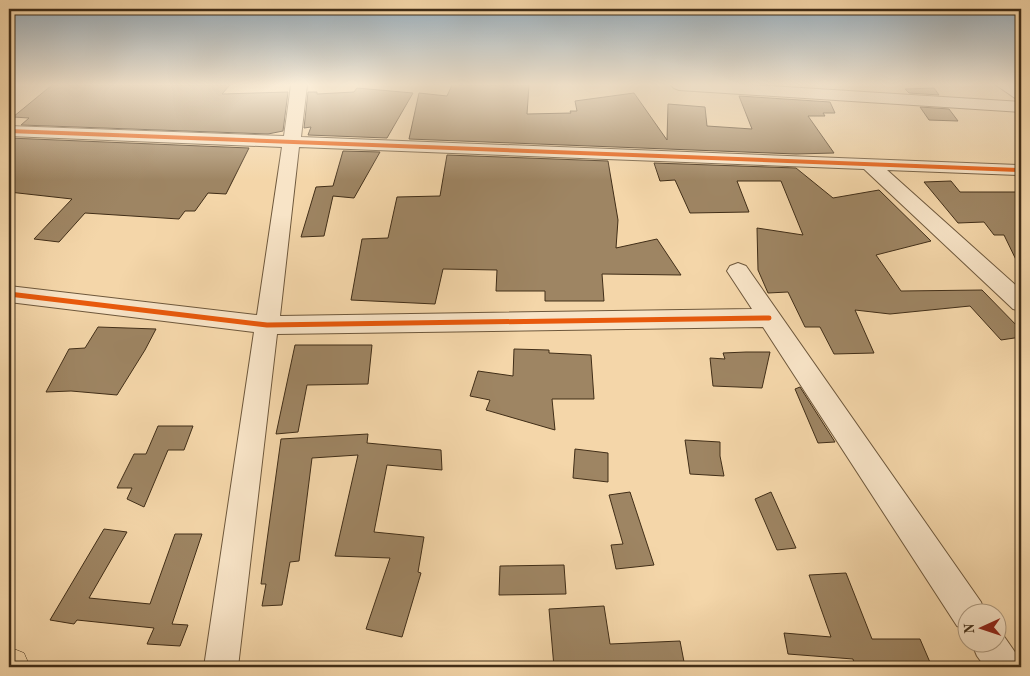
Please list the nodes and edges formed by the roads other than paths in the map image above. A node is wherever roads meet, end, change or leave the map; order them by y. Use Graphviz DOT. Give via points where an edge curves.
graph roads {
  1 [pos="295,117"];
  2 [pos="9,131"];
  3 [pos="292,142"];
  4 [pos="869,164"];
  5 [pos="1021,170"];
  6 [pos="738,272"];
  7 [pos="17,295"];
  8 [pos="1021,303"];
  9 [pos="9,312"];
  10 [pos="769,318"];
  11 [pos="267,325"];
  12 [pos="962,604"];
  13 [pos="996,654"];
  14 [pos="221,667"];
  15 [pos="1005,667"];
  1 -- 3 [label="street"];
  2 -- 3 [label="street"];
  3 -- 4 [label="street"];
  3 -- 11 [label="street"];
  4 -- 5 [label="street"];
  4 -- 8 [label="street"];
  6 -- 10 [label="street"];
  7 -- 9 [label="street"];
  7 -- 11 [label="street"];
  10 -- 11 [label="street"];
  10 -- 12 [label="street"];
  11 -- 14 [label="street"];
  13 -- 15 [label="street"];
}
